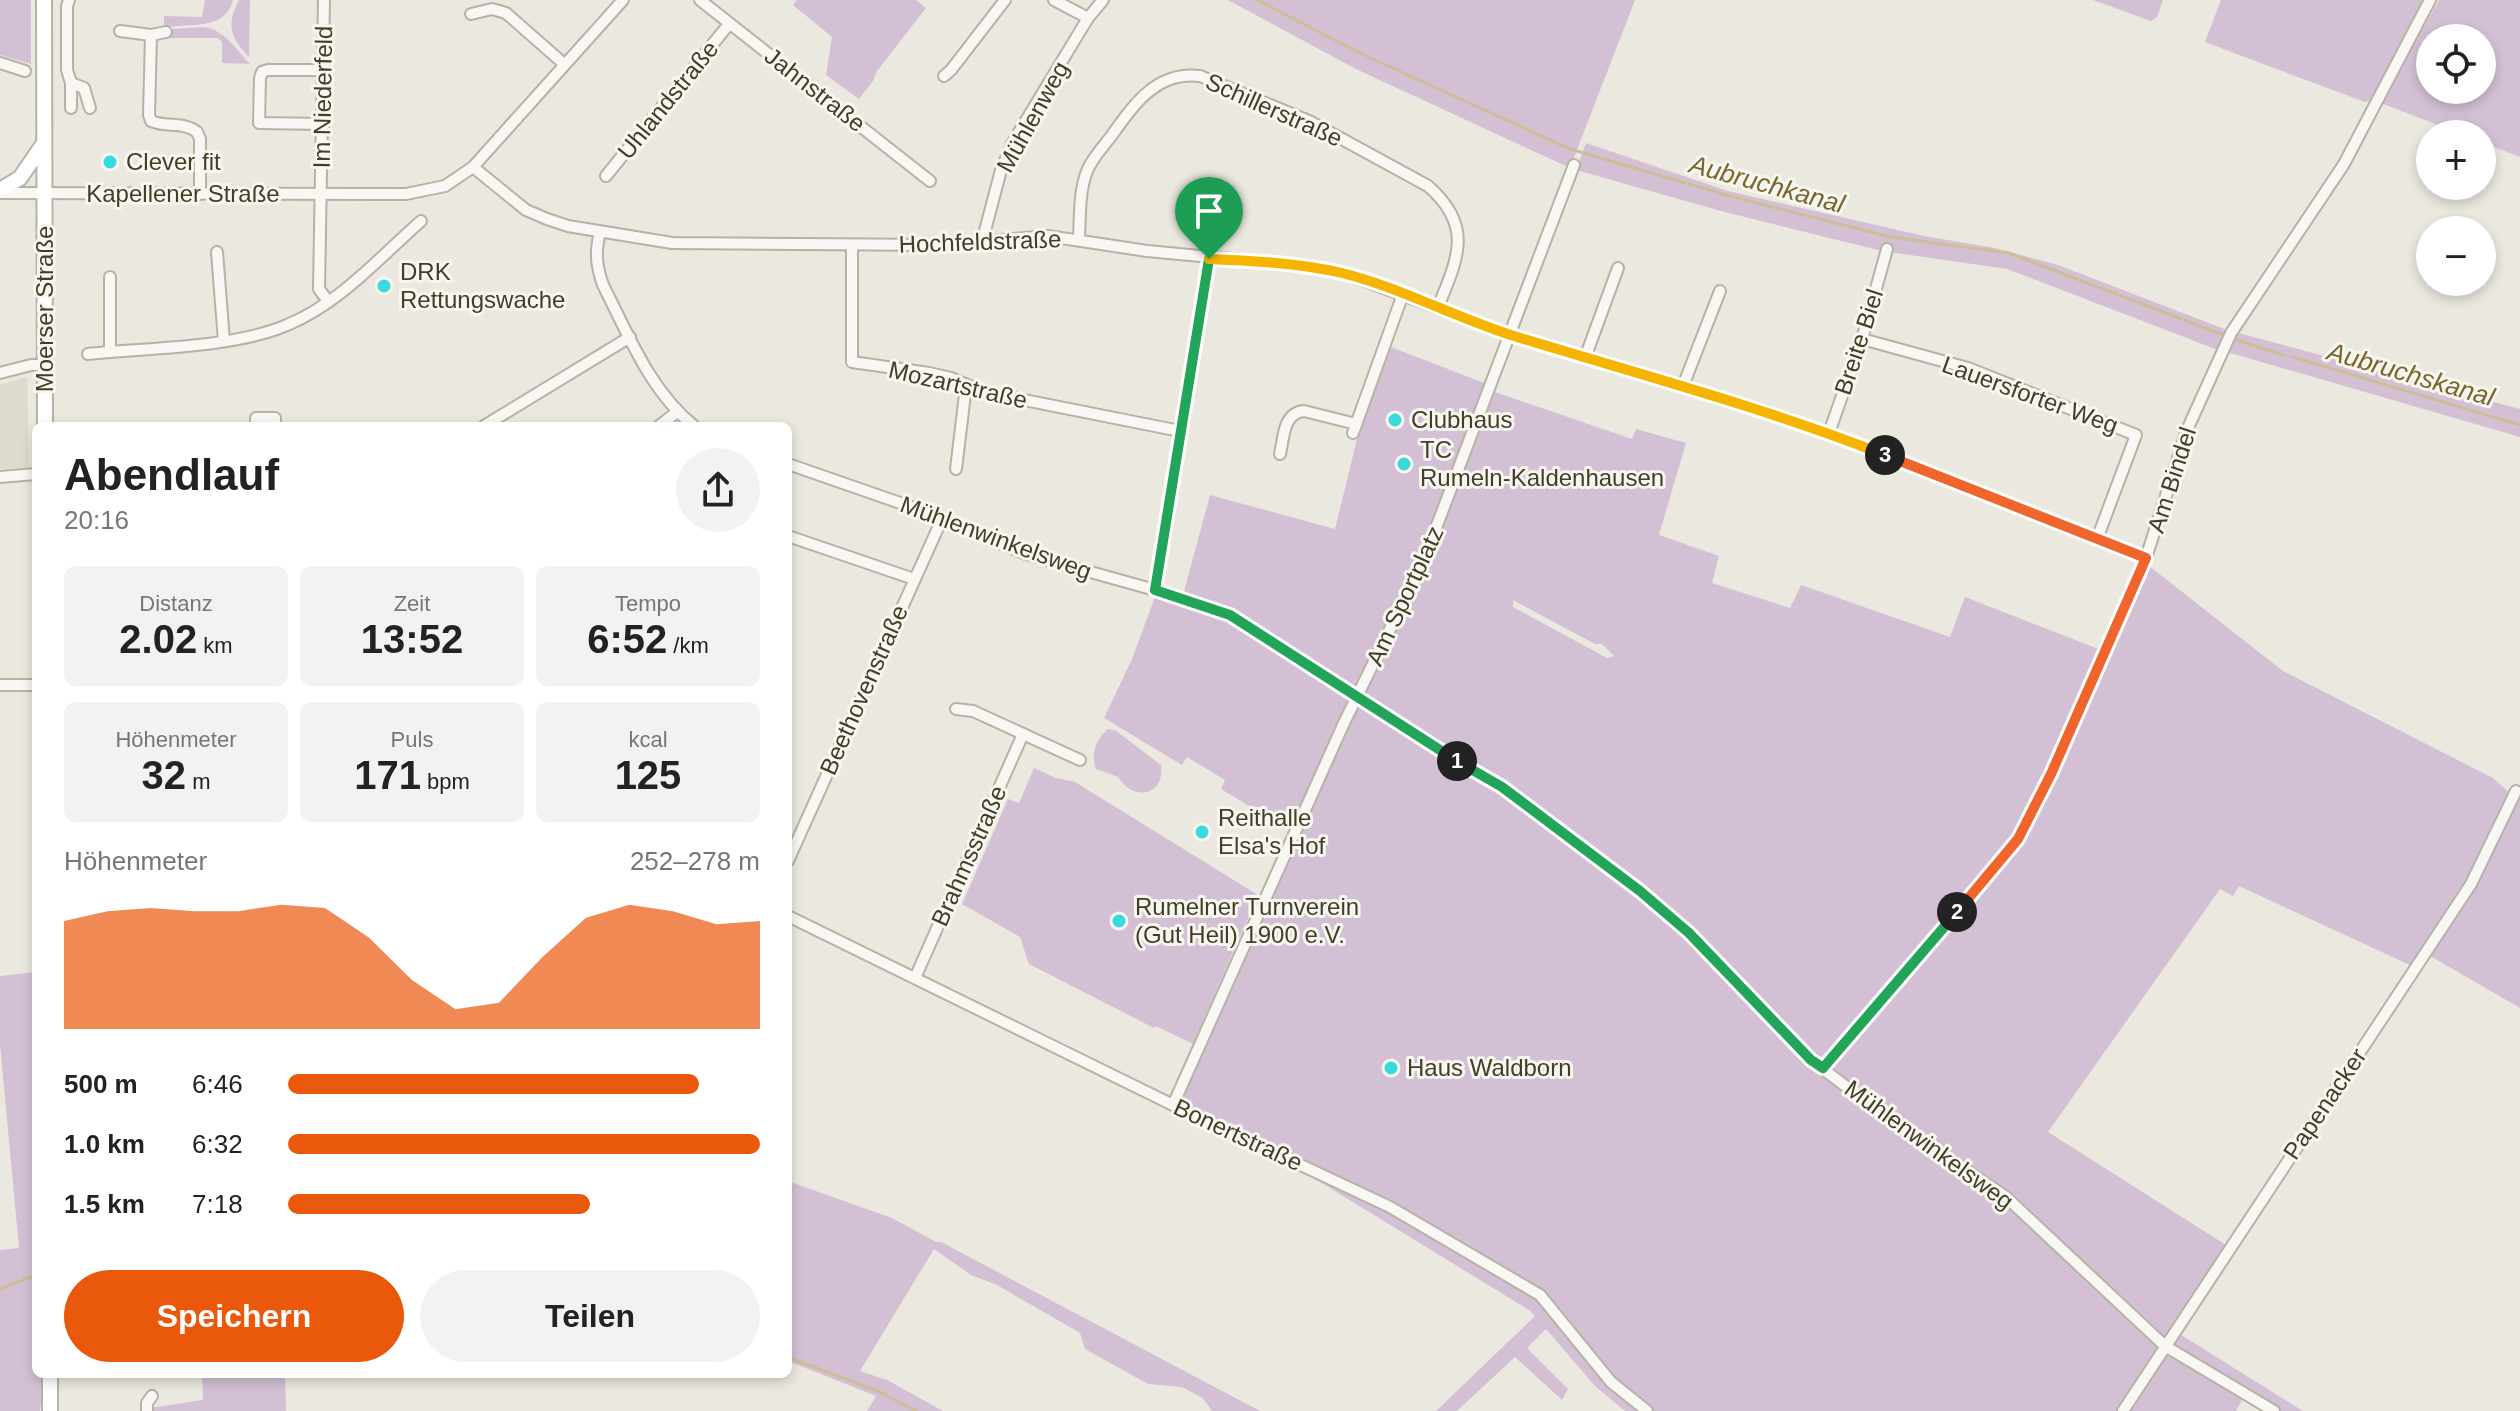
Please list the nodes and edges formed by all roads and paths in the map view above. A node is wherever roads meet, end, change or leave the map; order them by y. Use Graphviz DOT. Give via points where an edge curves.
graph roads {
  1 [pos="44,0"];
  2 [pos="69,0"];
  3 [pos="324,0"];
  4 [pos="623,0"];
  5 [pos="700,0"];
  6 [pos="1005,0"];
  7 [pos="1054,0"];
  8 [pos="1103,0"];
  9 [pos="2430,0"];
  10 [pos="471,14"];
  11 [pos="1088,18"];
  12 [pos="729,24"];
  13 [pos="120,31"];
  14 [pos="166,32"];
  15 [pos="151,35"];
  16 [pos="0,63"];
  17 [pos="564,64"];
  18 [pos="324,70"];
  19 [pos="25,71"];
  20 [pos="944,76"];
  21 [pos="71,83"];
  22 [pos="324,124"];
  23 [pos="45,143"];
  24 [pos="1574,165"];
  25 [pos="473,167"];
  26 [pos="606,176"];
  27 [pos="930,181"];
  28 [pos="0,191"];
  29 [pos="45,193"];
  30 [pos="200,194"];
  31 [pos="321,195"];
  32 [pos="421,221"];
  33 [pos="600,232"];
  34 [pos="1079,239"];
  35 [pos="982,242"];
  36 [pos="852,245"];
  37 [pos="1887,249"];
  38 [pos="217,252"];
  39 [pos="1209,259"];
  40 [pos="1618,268"];
  41 [pos="110,277"];
  42 [pos="1720,291"];
  43 [pos="1403,294"];
  44 [pos="328,301"];
  45 [pos="1438,307"];
  46 [pos="1510,335"];
  47 [pos="630,337"];
  48 [pos="1862,339"];
  49 [pos="224,341"];
  50 [pos="110,352"];
  51 [pos="88,354"];
  52 [pos="1585,358"];
  53 [pos="45,365"];
  54 [pos="0,373"];
  55 [pos="966,386"];
  56 [pos="1683,386"];
  57 [pos="677,412"];
  58 [pos="45,422"];
  59 [pos="256,422"];
  60 [pos="275,422"];
  61 [pos="491,422"];
  62 [pos="664,422"];
  63 [pos="689,422"];
  64 [pos="1180,431"];
  65 [pos="1829,433"];
  66 [pos="1280,454"];
  67 [pos="792,469"];
  68 [pos="956,469"];
  69 [pos="32,474"];
  70 [pos="0,477"];
  71 [pos="942,519"];
  72 [pos="792,537"];
  73 [pos="2097,539"];
  74 [pos="2146,558"];
  75 [pos="914,579"];
  76 [pos="1155,590"];
  77 [pos="0,685"];
  78 [pos="32,685"];
  79 [pos="1357,698"];
  80 [pos="956,709"];
  81 [pos="1023,734"];
  82 [pos="1080,760"];
  83 [pos="2516,791"];
  84 [pos="792,852"];
  85 [pos="792,918"];
  86 [pos="915,978"];
  87 [pos="1823,1068"];
  88 [pos="1173,1105"];
  89 [pos="2165,1346"];
  90 [pos="50,1378"];
  91 [pos="152,1396"];
  92 [pos="50,1411"];
  93 [pos="147,1411"];
  94 [pos="1647,1411"];
  95 [pos="2123,1411"];
  96 [pos="2274,1411"];
  1 -- 23 [label="main road, Moerser Straße"];
  2 -- 21 [label="street"];
  3 -- 18 [label="street, Im Niederfeld"];
  4 -- 17 [label="street, Kapellener Straße"];
  5 -- 12 [label="street, Jahnstraße"];
  6 -- 20 [label="street"];
  7 -- 11 [label="street"];
  8 -- 11 [label="street, Mühlenweg"];
  9 -- 74 [label="street, Am Bindel" via="2344,164 2231,333 2187,430"];
  10 -- 17 [label="street" via="492,9 506,13"];
  11 -- 35 [label="street, Mühlenweg" via="1013,142"];
  12 -- 26 [label="street, Uhlandstraße"];
  12 -- 27 [label="street, Jahnstraße"];
  13 -- 15 [label="street"];
  14 -- 15 [label="street"];
  15 -- 30 [label="street" via="149,115 158,124 183,125 197,132"];
  16 -- 19 [label="street"];
  17 -- 25 [label="street, Kapellener Straße"];
  18 -- 22 [label="street, Im Niederfeld"];
  18 -- 22 [label="street" via="262,72 259,123"];
  21 -- 21 [label="street" via="84,88 89,104 71,104"];
  22 -- 31 [label="street, Im Niederfeld"];
  23 -- 28 [label="main road" via="20,178"];
  23 -- 29 [label="main road, Moerser Straße"];
  24 -- 46 [label="street, Am Sportplatz"];
  25 -- 31 [label="street, Kapellener Straße" via="432,191"];
  25 -- 33 [label="street, Hochfeldstraße" via="526,210"];
  28 -- 29 [label="street, Kapellener Straße"];
  29 -- 30 [label="street, Kapellener Straße"];
  29 -- 53 [label="main road, Moerser Straße"];
  30 -- 31 [label="street, Kapellener Straße"];
  31 -- 44 [label="street" via="319,289"];
  32 -- 44 [label="street"];
  33 -- 36 [label="street, Hochfeldstraße" via="672,243"];
  33 -- 47 [label="street" via="597,268"];
  34 -- 35 [label="street, Hochfeldstraße"];
  34 -- 39 [label="street, Hochfeldstraße"];
  34 -- 45 [label="street, Schillerstraße" via="1085,173 1112,135 1151,88 1186,74 1200,76 1309,121 1438,195 1456,222 1459,240"];
  35 -- 36 [label="street, Hochfeldstraße"];
  36 -- 55 [label="street, Mozartstraße" via="852,362 929,373"];
  37 -- 48 [label="street, Breite Biel"];
  38 -- 49 [label="street"];
  39 -- 43 [label="street, Hochfeldstraße" via="1306,266"];
  39 -- 64 [label="street"];
  40 -- 52 [label="street"];
  41 -- 50 [label="street"];
  42 -- 56 [label="street"];
  43 -- 45 [label="street, Hochfeldstraße"];
  43 -- 66 [label="street" via="1355,428 1297,412 1288,419"];
  44 -- 49 [label="street" via="287,325"];
  45 -- 46 [label="street, Hochfeldstraße"];
  46 -- 52 [label="street, Hochfeldstraße"];
  46 -- 79 [label="street, Am Sportplatz" via="1423,562"];
  47 -- 57 [label="street"];
  47 -- 61 [label="street"];
  48 -- 65 [label="street, Breite Biel"];
  48 -- 73 [label="street, Lauersforter Weg" via="1968,368 2136,435"];
  49 -- 50 [label="street"];
  50 -- 51 [label="street"];
  52 -- 56 [label="street, Hochfeldstraße"];
  53 -- 54 [label="street"];
  53 -- 58 [label="main road, Moerser Straße"];
  55 -- 64 [label="street, Mozartstraße"];
  55 -- 68 [label="street"];
  56 -- 65 [label="street, Hochfeldstraße"];
  57 -- 62 [label="street"];
  57 -- 63 [label="street"];
  59 -- 60 [label="street"];
  64 -- 76 [label="street"];
  65 -- 73 [label="street, Hochfeldstraße"];
  67 -- 71 [label="street, Mühlenwinkelsweg"];
  69 -- 70 [label="street"];
  71 -- 75 [label="street, Beethovenstraße"];
  71 -- 76 [label="street, Mühlenwinkelsweg" via="1026,554"];
  72 -- 75 [label="street"];
  73 -- 74 [label="street, Hochfeldstraße"];
  74 -- 87 [label="street, Am Bindel" via="2018,839"];
  75 -- 84 [label="street, Beethovenstraße"];
  76 -- 79 [label="street, Mühlenwinkelsweg" via="1230,615"];
  77 -- 78 [label="street"];
  79 -- 87 [label="street, Mühlenwinkelsweg" via="1502,787 1640,891"];
  79 -- 88 [label="street, Am Sportplatz"];
  80 -- 81 [label="street" via="973,711"];
  81 -- 82 [label="street"];
  81 -- 86 [label="street, Brahmsstraße"];
  83 -- 89 [label="street, Papenacker" via="2471,884"];
  85 -- 86 [label="street, Bonertstraße"];
  86 -- 88 [label="street, Bonertstraße"];
  87 -- 89 [label="street, Mühlenwinkelsweg" via="2006,1197"];
  88 -- 94 [label="street, Bonertstraße" via="1390,1207 1540,1295 1611,1382"];
  89 -- 95 [label="street, Papenacker"];
  89 -- 96 [label="street, Mühlenwinkelsweg"];
  90 -- 92 [label="main road"];
  91 -- 93 [label="street"];
}
